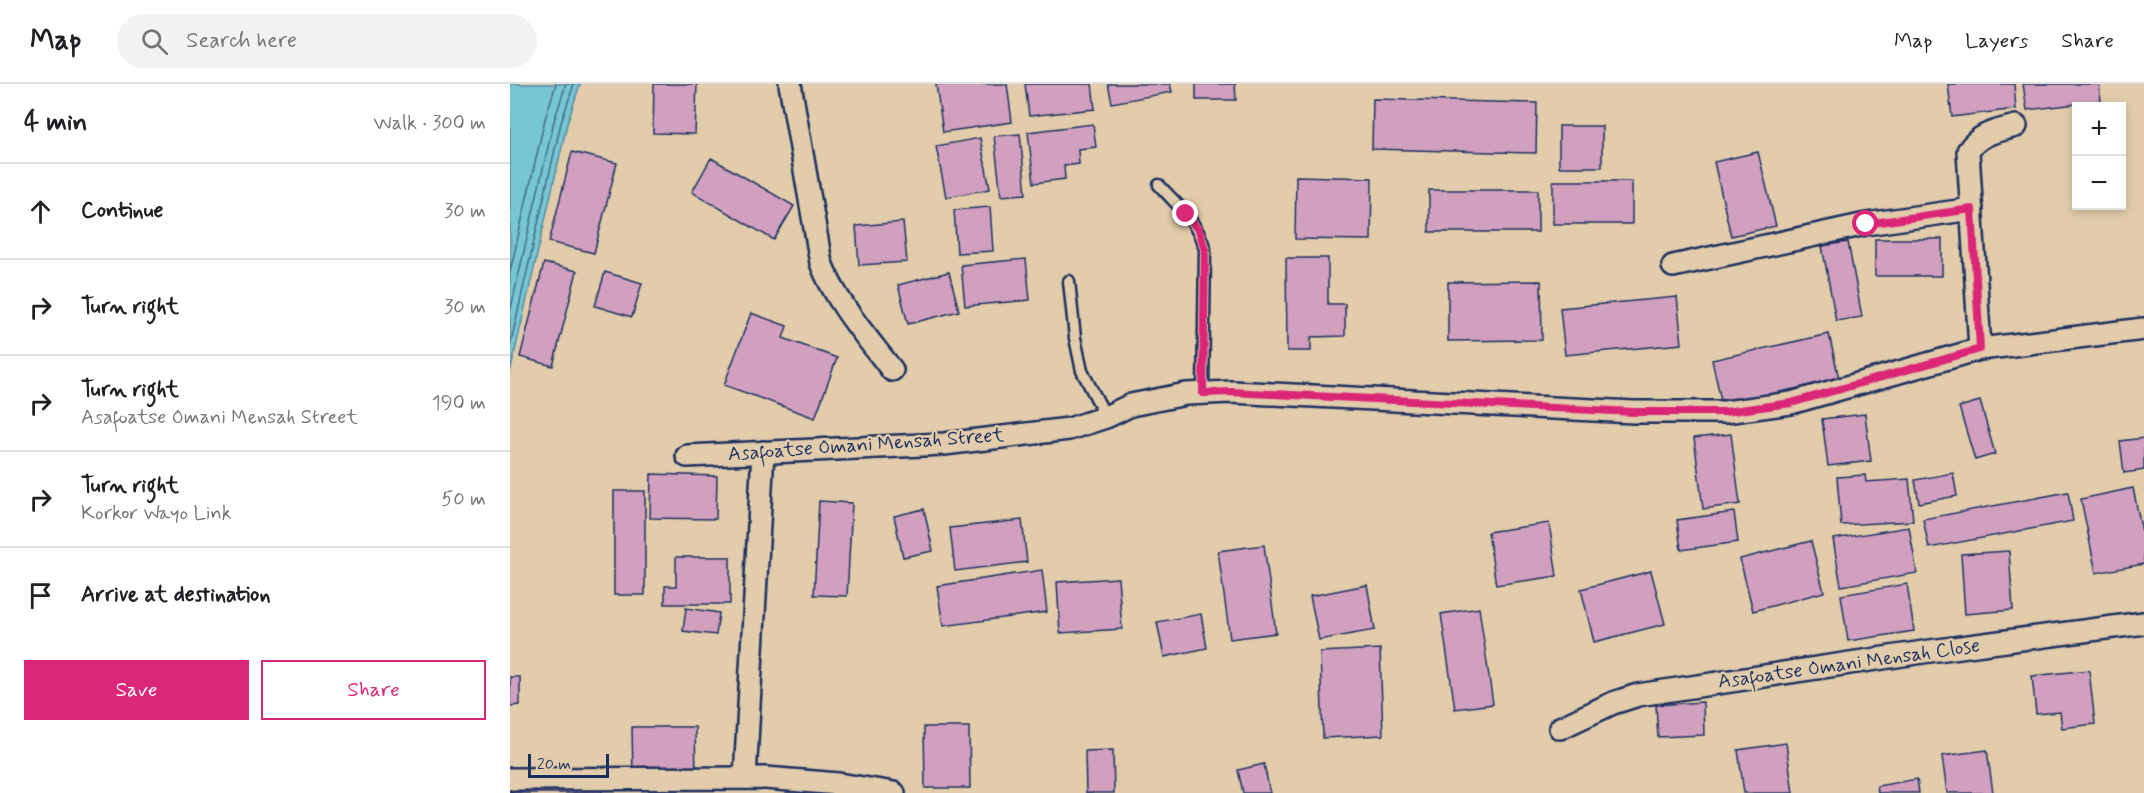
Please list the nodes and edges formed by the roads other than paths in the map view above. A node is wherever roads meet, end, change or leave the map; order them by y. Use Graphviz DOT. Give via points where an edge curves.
graph roads {
  1 [pos="790,84"];
  2 [pos="2016,126"];
  3 [pos="1159,185"];
  4 [pos="1972,209"];
  5 [pos="1673,266"];
  6 [pos="1069,281"];
  7 [pos="2144,329"];
  8 [pos="1980,349"];
  9 [pos="892,370"];
  10 [pos="1203,393"];
  11 [pos="1106,417"];
  12 [pos="763,452"];
  13 [pos="687,456"];
  14 [pos="2144,623"];
  15 [pos="1560,728"];
  16 [pos="511,778"];
  17 [pos="745,778"];
  18 [pos="823,788"];
  19 [pos="894,793"];
  1 -- 9 [label="street" via="821,263 839,302"];
  2 -- 4 [label="street" via="1987,133 1968,151"];
  3 -- 10 [label="lane" via="1199,231 1205,249"];
  4 -- 5 [label="street" via="1842,228"];
  4 -- 8 [label="street"];
  6 -- 11 [label="lane" via="1082,371"];
  7 -- 8 [label="street, Asafoatse Omani Mensah Street"];
  8 -- 10 [label="street, Asafoatse Omani Mensah Street" via="1791,403 1725,412 1634,412"];
  10 -- 11 [label="street, Asafoatse Omani Mensah Street" via="1131,405"];
  11 -- 12 [label="street, Asafoatse Omani Mensah Street" via="1069,429 944,444"];
  12 -- 13 [label="street, Asafoatse Omani Mensah Street"];
  12 -- 17 [label="street"];
  14 -- 15 [label="street, Asafoatse Omani Mensah Close" via="1638,695"];
  16 -- 17 [label="street"];
  17 -- 18 [label="street"];
  18 -- 19 [label="street" via="839,784"];
}
